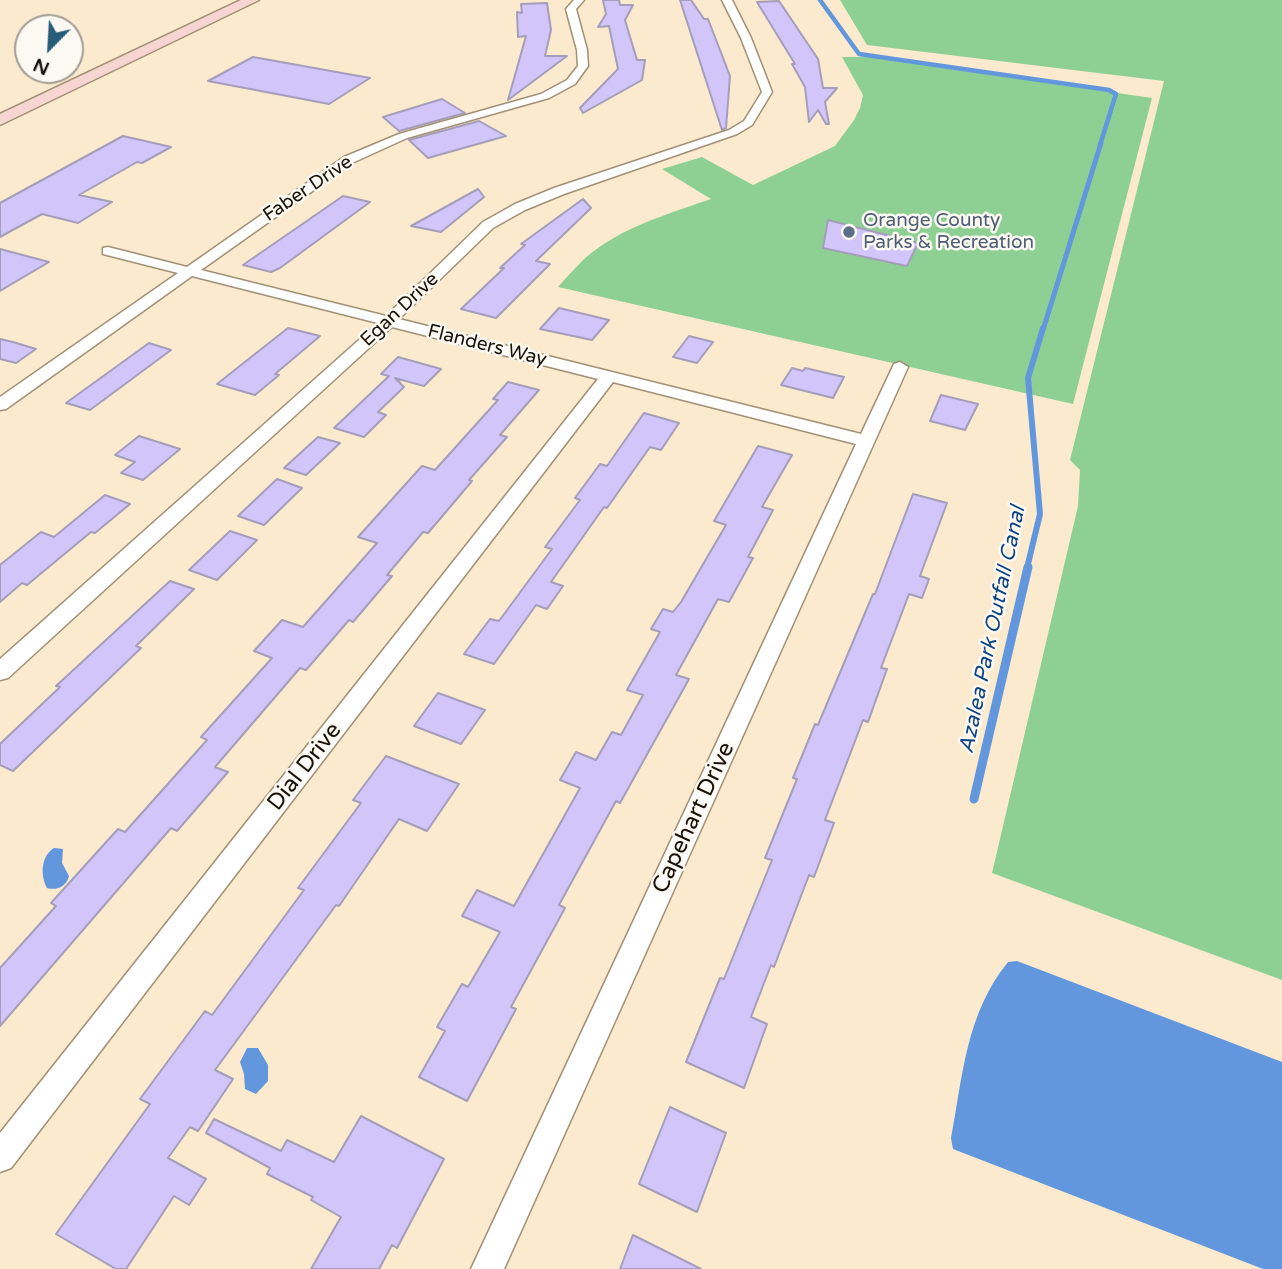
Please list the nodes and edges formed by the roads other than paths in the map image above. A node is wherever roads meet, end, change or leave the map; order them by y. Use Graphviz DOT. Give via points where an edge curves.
graph roads {
  1 [pos="227,0"];
  2 [pos="253,0"];
  3 [pos="579,0"];
  4 [pos="727,0"];
  5 [pos="43,86"];
  6 [pos="0,106"];
  7 [pos="0,112"];
  8 [pos="0,120"];
  9 [pos="108,251"];
  10 [pos="190,271"];
  11 [pos="389,321"];
  12 [pos="900,367"];
  13 [pos="609,376"];
  14 [pos="0,405"];
  15 [pos="867,441"];
  16 [pos="0,672"];
  17 [pos="0,1157"];
  18 [pos="486,1269"];
  1 -- 5 [label="main road"];
  2 -- 8 [label="main road"];
  3 -- 10 [label="street, Faber Drive" via="571,9 583,66 571,82 545,96 367,150"];
  4 -- 11 [label="street, Egan Drive" via="767,92 748,122 715,140 520,207 488,225"];
  5 -- 6 [label="main road"];
  5 -- 7 [label="main road"];
  9 -- 10 [label="street, Flanders Way"];
  10 -- 11 [label="street, Flanders Way"];
  10 -- 14 [label="street, Faber Drive"];
  11 -- 13 [label="street, Flanders Way"];
  11 -- 16 [label="street, Egan Drive"];
  12 -- 15 [label="street, Capehart Drive"];
  13 -- 15 [label="street, Flanders Way"];
  13 -- 17 [label="street, Dial Drive"];
  15 -- 18 [label="street, Capehart Drive"];
}
